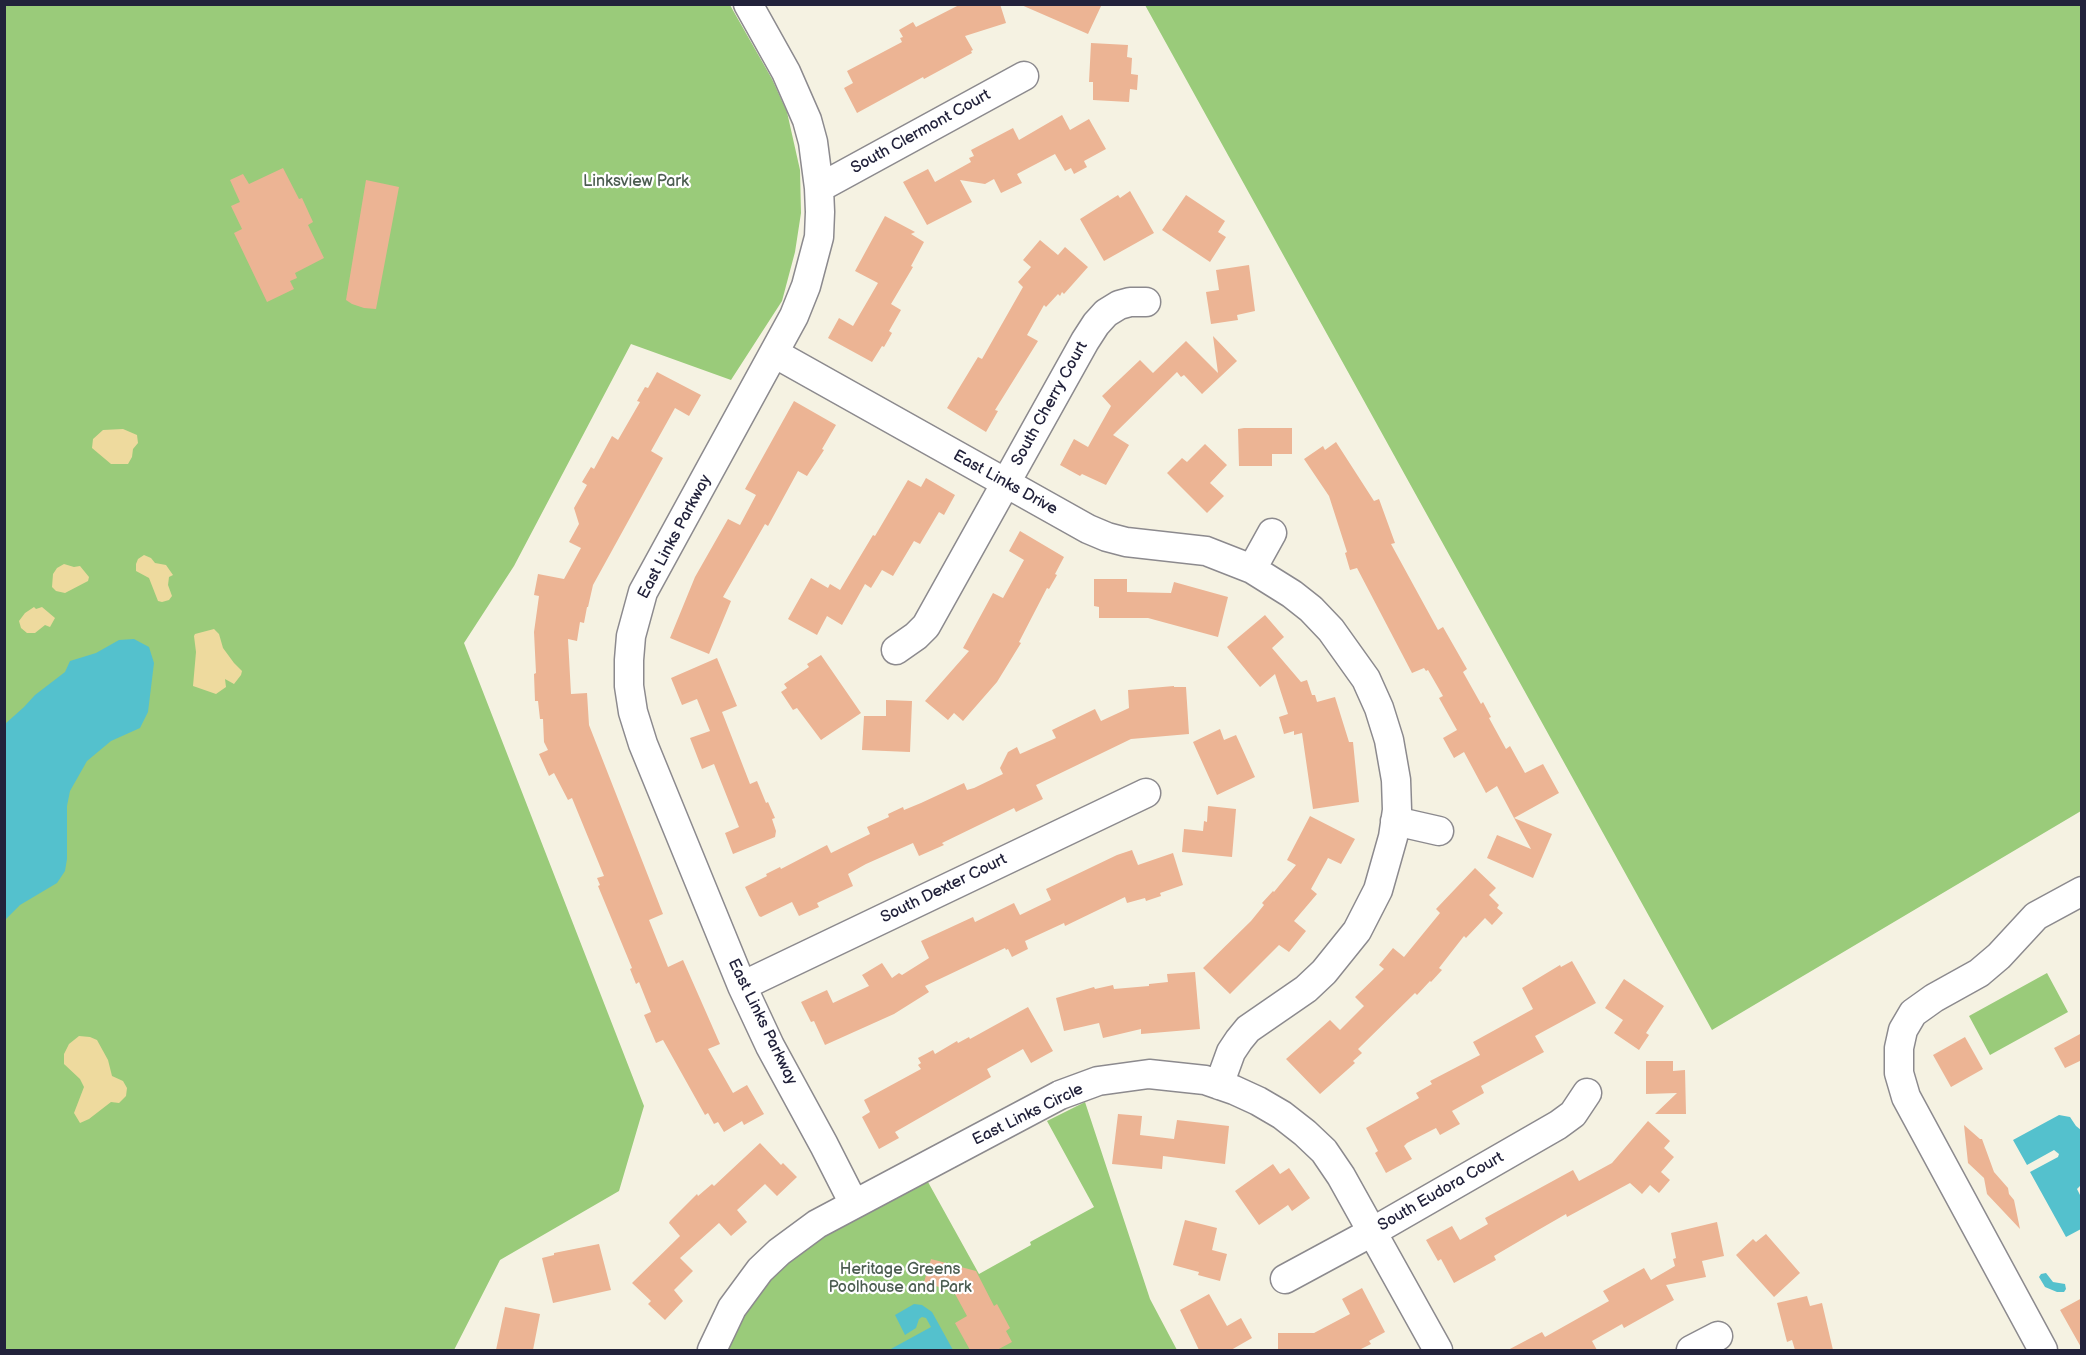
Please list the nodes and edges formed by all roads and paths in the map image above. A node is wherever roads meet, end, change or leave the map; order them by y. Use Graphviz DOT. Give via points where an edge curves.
graph roads {
  1 [pos="748,4"];
  2 [pos="1024,76"];
  3 [pos="819,188"];
  4 [pos="1146,302"];
  5 [pos="774,353"];
  6 [pos="1005,483"];
  7 [pos="1272,533"];
  8 [pos="1252,569"];
  9 [pos="896,650"];
  10 [pos="1146,793"];
  11 [pos="1395,821"];
  12 [pos="1439,831"];
  13 [pos="2079,899"];
  14 [pos="742,986"];
  15 [pos="1219,1084"];
  16 [pos="1587,1094"];
  17 [pos="854,1204"];
  18 [pos="1372,1232"];
  19 [pos="1285,1279"];
  20 [pos="1718,1336"];
  21 [pos="712,1350"];
  22 [pos="1438,1350"];
  23 [pos="1690,1350"];
  24 [pos="2043,1350"];
  1 -- 3 [label="street, East Links Parkway" via="798,96 813,142"];
  2 -- 3 [label="street, South Clermont Court"];
  3 -- 5 [label="street, East Links Parkway" via="814,259 794,316"];
  4 -- 6 [label="street, South Cherry Court" via="1119,305 1096,324"];
  5 -- 6 [label="street, East Links Drive"];
  5 -- 14 [label="street, East Links Parkway" via="643,592 633,625 629,660 633,712 643,744"];
  6 -- 8 [label="street, East Links Drive" via="1107,537 1206,551"];
  6 -- 9 [label="street, South Cherry Court" via="926,626"];
  7 -- 8 [label="street"];
  8 -- 11 [label="street, East Links Drive" via="1311,609 1366,679 1389,740 1395,780"];
  10 -- 14 [label="street, South Dexter Court"];
  11 -- 12 [label="street"];
  11 -- 15 [label="street, East Links Drive" via="1378,890 1357,931 1306,989 1248,1029 1231,1052"];
  13 -- 24 [label="street" via="2036,916 1979,974 1913,1013 1899,1048 1899,1073 1906,1097"];
  14 -- 17 [label="street, East Links Parkway"];
  15 -- 17 [label="street, East Links Circle" via="1149,1074 1098,1081 1060,1095"];
  15 -- 18 [label="street, East Links Circle" via="1282,1115 1324,1151"];
  16 -- 18 [label="street, South Eudora Court" via="1558,1125"];
  17 -- 21 [label="street, East Links Circle" via="798,1237 760,1270 732,1308"];
  18 -- 19 [label="street, South Eudora Court"];
  18 -- 22 [label="street, East Links Circle"];
  20 -- 23 [label="street"];
}
